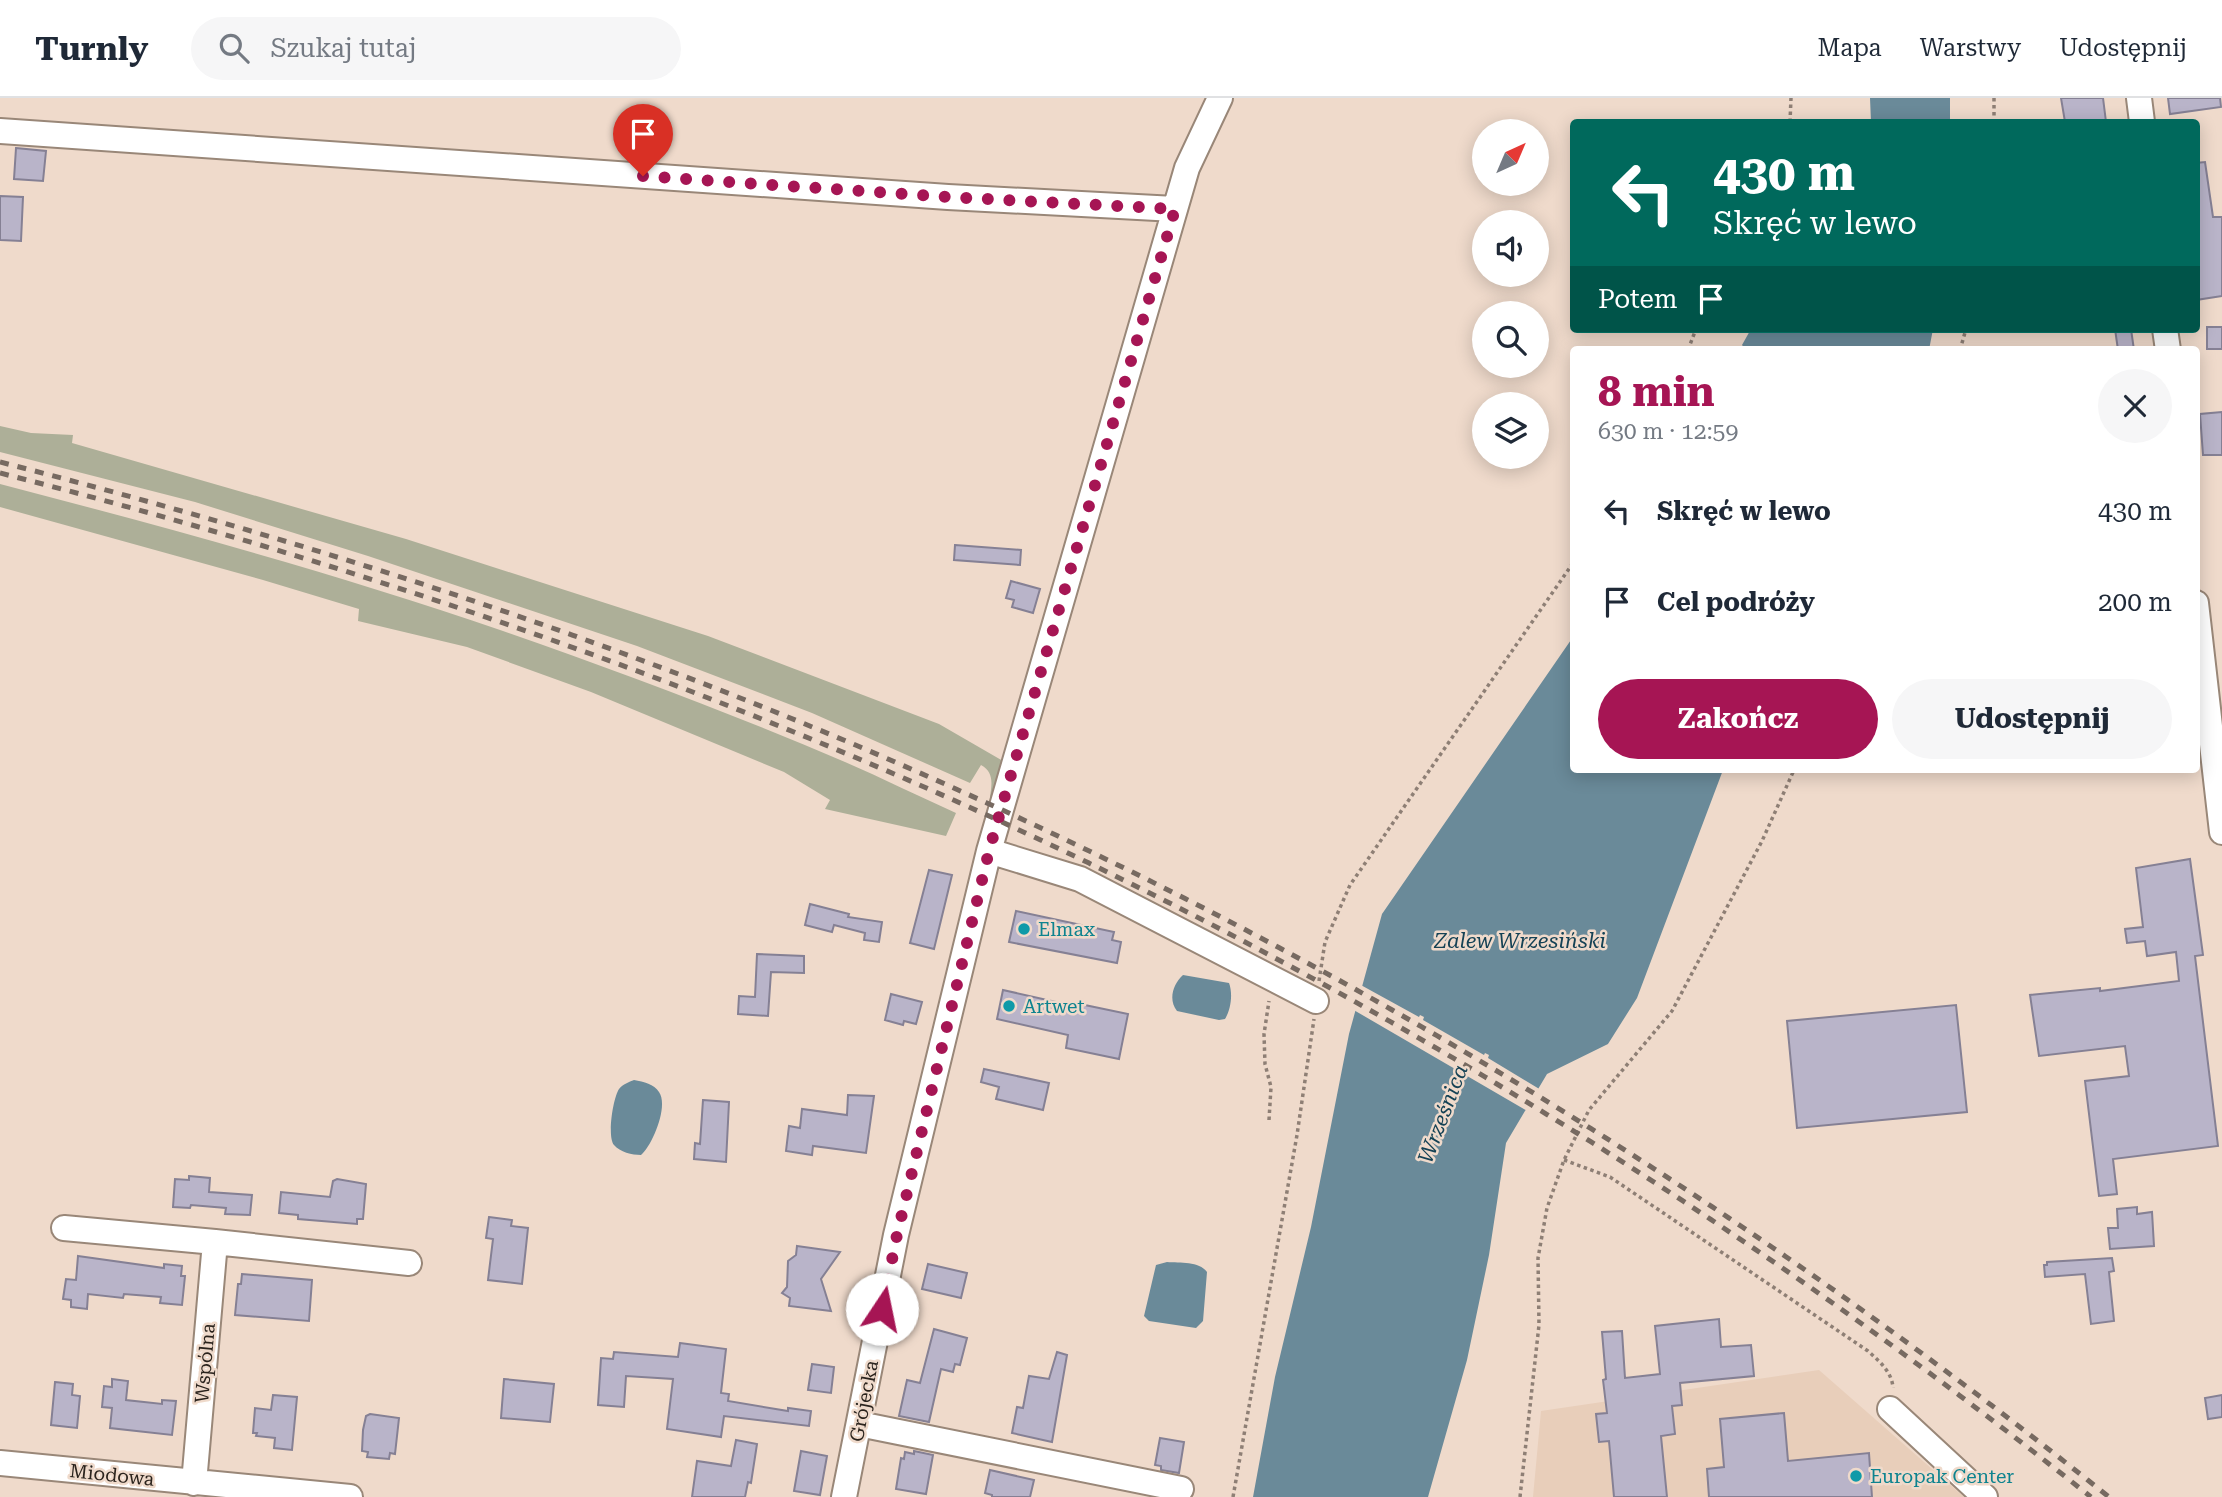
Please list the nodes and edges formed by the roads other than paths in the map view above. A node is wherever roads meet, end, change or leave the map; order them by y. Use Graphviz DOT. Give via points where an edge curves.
graph roads {
  1 [pos="1220,98"];
  2 [pos="2139,98"];
  3 [pos="2142,119"];
  4 [pos="0,131"];
  5 [pos="1175,209"];
  6 [pos="2200,638"];
  7 [pos="2222,832"];
  8 [pos="989,851"];
  9 [pos="1316,1001"];
  10 [pos="64,1228"];
  11 [pos="215,1242"];
  12 [pos="410,1263"];
  13 [pos="1890,1409"];
  14 [pos="859,1424"];
  15 [pos="0,1463"];
  16 [pos="194,1483"];
  17 [pos="1181,1489"];
  18 [pos="350,1497"];
  19 [pos="844,1497"];
  20 [pos="1985,1497"];
  1 -- 5 [label="street, Grójecka" via="1187,168"];
  2 -- 3 [label="street"];
  4 -- 5 [label="street"];
  5 -- 8 [label="street, Grójecka"];
  6 -- 7 [label="street"];
  8 -- 9 [label="street" via="1080,879"];
  8 -- 14 [label="street, Grójecka" via="897,1235"];
  10 -- 11 [label="street"];
  11 -- 12 [label="street"];
  11 -- 16 [label="street, Wspólna"];
  13 -- 20 [label="street"];
  14 -- 17 [label="street"];
  14 -- 19 [label="street, Grójecka"];
  15 -- 16 [label="street, Miodowa"];
  16 -- 18 [label="street, Miodowa"];
}
